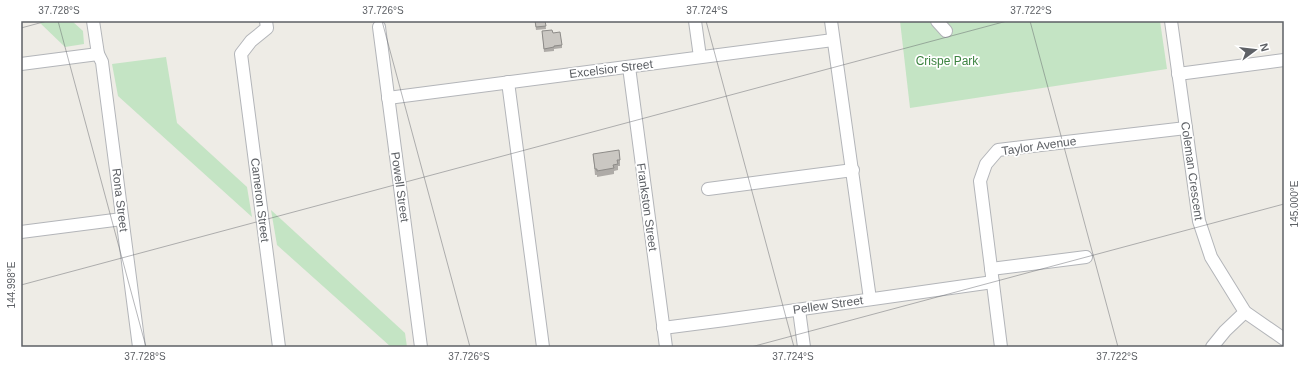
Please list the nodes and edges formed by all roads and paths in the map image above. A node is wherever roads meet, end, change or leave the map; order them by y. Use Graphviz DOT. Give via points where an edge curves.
graph roads {
  1 [pos="93,21"];
  2 [pos="266,21"];
  3 [pos="695,21"];
  4 [pos="831,21"];
  5 [pos="937,21"];
  6 [pos="1171,21"];
  7 [pos="379,27"];
  8 [pos="946,31"];
  9 [pos="833,40"];
  10 [pos="98,54"];
  11 [pos="700,57"];
  12 [pos="1284,60"];
  13 [pos="21,64"];
  14 [pos="629,67"];
  15 [pos="1178,74"];
  16 [pos="508,82"];
  17 [pos="388,98"];
  18 [pos="1186,128"];
  19 [pos="853,170"];
  20 [pos="708,189"];
  21 [pos="122,218"];
  22 [pos="21,232"];
  23 [pos="1086,257"];
  24 [pos="991,269"];
  25 [pos="993,282"];
  26 [pos="870,299"];
  27 [pos="799,310"];
  28 [pos="1245,312"];
  29 [pos="663,328"];
  30 [pos="1284,338"];
  31 [pos="139,347"];
  32 [pos="279,347"];
  33 [pos="421,347"];
  34 [pos="543,347"];
  35 [pos="666,347"];
  36 [pos="804,347"];
  37 [pos="1002,347"];
  38 [pos="1212,347"];
  1 -- 10 [label="street, Rona Street"];
  2 -- 32 [label="street, Cameron Street" via="267,28 241,54"];
  3 -- 11 [label="street"];
  4 -- 9 [label="street"];
  5 -- 8 [label="street"];
  6 -- 15 [label="street, Coleman Crescent"];
  7 -- 17 [label="street, Powell Street"];
  9 -- 11 [label="street, Excelsior Street"];
  9 -- 19 [label="street"];
  10 -- 13 [label="street"];
  10 -- 21 [label="street, Rona Street" via="102,62"];
  11 -- 14 [label="street, Excelsior Street"];
  12 -- 15 [label="street"];
  14 -- 16 [label="street, Excelsior Street"];
  14 -- 29 [label="street, Frankston Street"];
  15 -- 18 [label="street, Coleman Crescent"];
  16 -- 17 [label="street, Excelsior Street"];
  16 -- 34 [label="street"];
  17 -- 33 [label="street, Powell Street"];
  18 -- 24 [label="street, Taylor Avenue" via="998,150 986,164 980,181"];
  18 -- 28 [label="street, Coleman Crescent" via="1199,221 1211,257"];
  19 -- 20 [label="street"];
  19 -- 26 [label="street"];
  21 -- 22 [label="street"];
  21 -- 31 [label="street, Rona Street"];
  23 -- 24 [label="street"];
  24 -- 25 [label="street, Taylor Avenue"];
  25 -- 26 [label="street, Pellew Street"];
  25 -- 37 [label="street, Taylor Avenue"];
  26 -- 27 [label="street, Pellew Street"];
  27 -- 29 [label="street, Pellew Street"];
  27 -- 36 [label="street"];
  28 -- 30 [label="street, Coleman Crescent"];
  28 -- 38 [label="street"];
  29 -- 35 [label="street, Frankston Street"];
}
